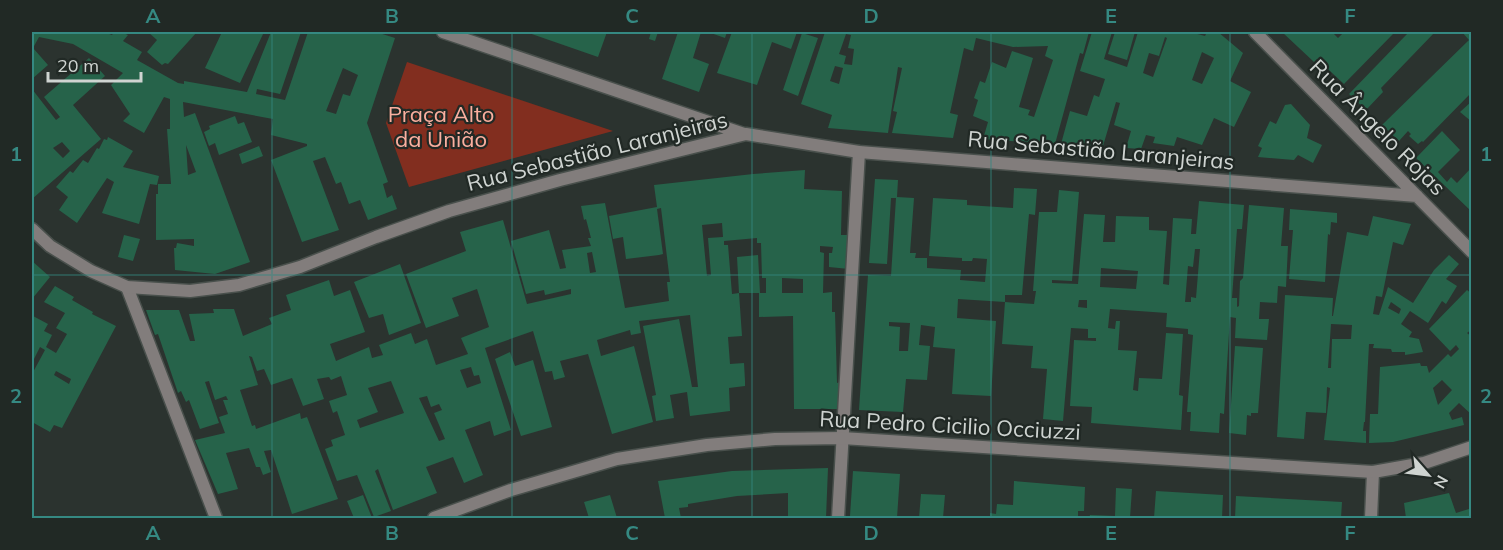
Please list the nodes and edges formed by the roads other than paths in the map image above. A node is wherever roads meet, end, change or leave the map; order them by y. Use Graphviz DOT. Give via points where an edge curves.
graph roads {
  1 [pos="442,32"];
  2 [pos="1255,32"];
  3 [pos="746,134"];
  4 [pos="859,152"];
  5 [pos="1417,196"];
  6 [pos="32,229"];
  7 [pos="1472,252"];
  8 [pos="127,286"];
  9 [pos="843,438"];
  10 [pos="1472,447"];
  11 [pos="1373,471"];
  12 [pos="216,519"];
  13 [pos="434,519"];
  14 [pos="838,519"];
  15 [pos="1371,519"];
  1 -- 3 [label="street"];
  2 -- 5 [label="street, Rua Ângelo Rojas"];
  3 -- 4 [label="street, Rua Sebastião Laranjeiras"];
  3 -- 8 [label="street, Rua Sebastião Laranjeiras" via="449,211 300,267 239,285 190,291"];
  4 -- 5 [label="street, Rua Sebastião Laranjeiras"];
  4 -- 9 [label="street"];
  5 -- 7 [label="street, Rua Ângelo Rojas"];
  6 -- 8 [label="street, Rua Sebastião Laranjeiras" via="50,246 91,271"];
  8 -- 12 [label="street"];
  9 -- 11 [label="street, Rua Pedro Cicilio Occiuzzi"];
  9 -- 13 [label="street, Rua Pedro Cicilio Occiuzzi" via="718,444 617,459 511,490"];
  9 -- 14 [label="street"];
  10 -- 11 [label="street, Rua Pedro Cicilio Occiuzzi" via="1424,463"];
  11 -- 15 [label="street"];
}
